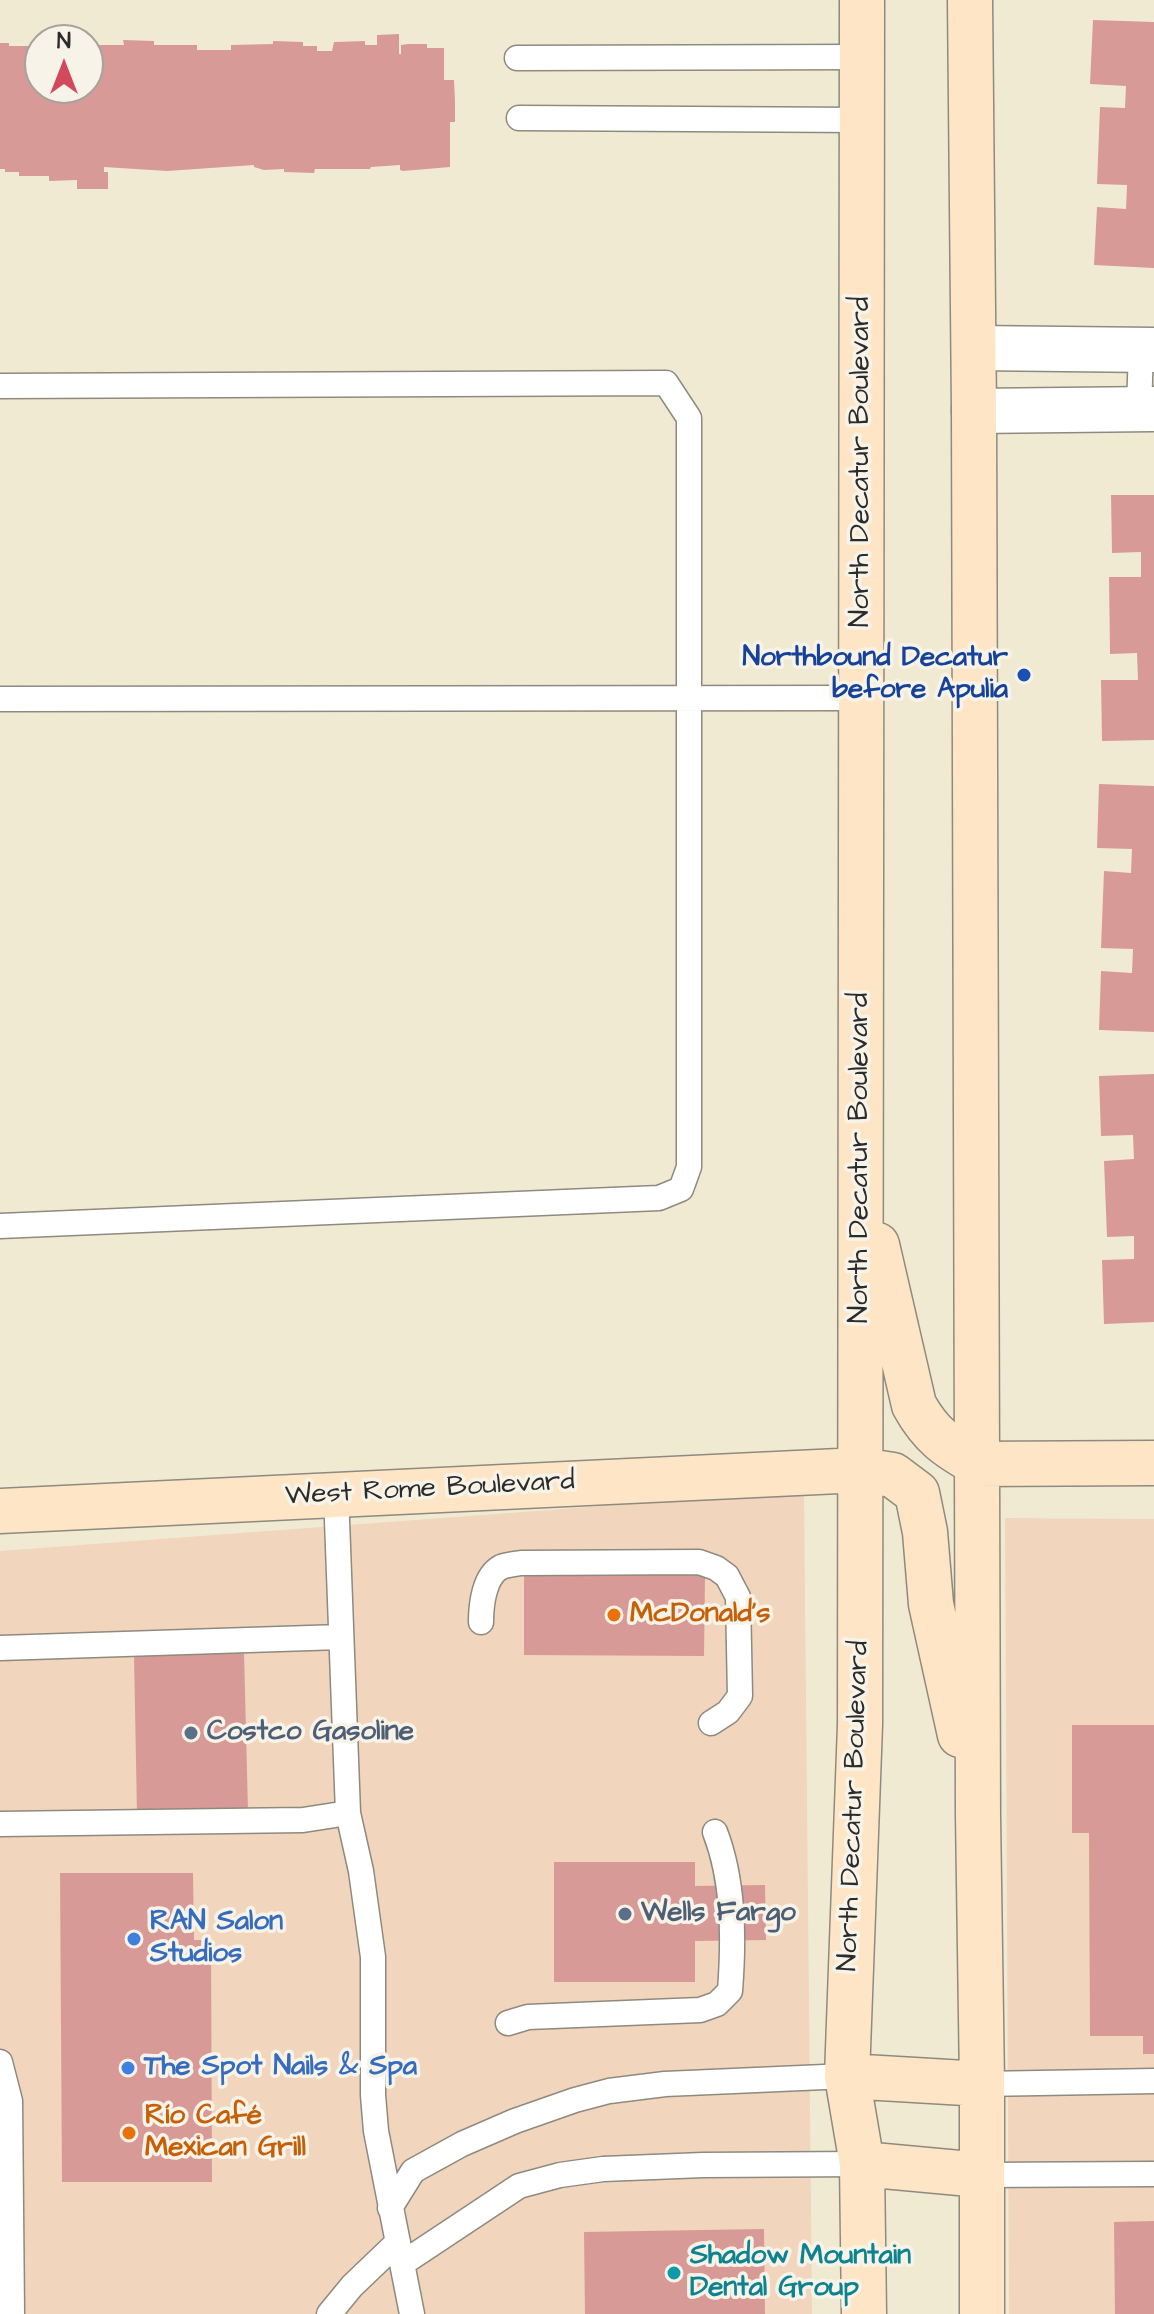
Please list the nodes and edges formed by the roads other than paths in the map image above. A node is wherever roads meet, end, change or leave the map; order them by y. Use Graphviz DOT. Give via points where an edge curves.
graph roads {
  1 [pos="862,0"];
  2 [pos="970,0"];
  3 [pos="862,57"];
  4 [pos="517,58"];
  5 [pos="519,118"];
  6 [pos="862,120"];
  7 [pos="974,348"];
  8 [pos="1147,350"];
  9 [pos="0,386"];
  10 [pos="1147,409"];
  11 [pos="974,411"];
  12 [pos="862,698"];
  13 [pos="0,699"];
  14 [pos="688,699"];
  15 [pos="862,1180"];
  16 [pos="0,1226"];
  17 [pos="1154,1463"];
  18 [pos="978,1464"];
  19 [pos="860,1470"];
  20 [pos="336,1494"];
  21 [pos="0,1511"];
  22 [pos="481,1622"];
  23 [pos="341,1637"];
  24 [pos="0,1648"];
  25 [pos="711,1723"];
  26 [pos="348,1813"];
  27 [pos="978,1815"];
  28 [pos="0,1824"];
  29 [pos="715,1832"];
  30 [pos="508,2023"];
  31 [pos="0,2062"];
  32 [pos="847,2076"];
  33 [pos="1154,2081"];
  34 [pos="982,2084"];
  35 [pos="862,2164"];
  36 [pos="1154,2174"];
  37 [pos="981,2175"];
  38 [pos="390,2208"];
  39 [pos="400,2252"];
  40 [pos="12,2314"];
  41 [pos="329,2314"];
  42 [pos="412,2314"];
  43 [pos="864,2314"];
  44 [pos="982,2314"];
  1 -- 3 [label="main road, North Decatur Boulevard"];
  2 -- 7 [label="main road"];
  3 -- 4 [label="lane"];
  3 -- 6 [label="main road, North Decatur Boulevard"];
  5 -- 6 [label="lane"];
  6 -- 12 [label="main road, North Decatur Boulevard"];
  7 -- 8 [label="street"];
  7 -- 11 [label="main road"];
  8 -- 10 [label="lane"];
  9 -- 14 [label="lane" via="666,383 689,418"];
  10 -- 11 [label="street"];
  11 -- 18 [label="main road"];
  12 -- 14 [label="lane"];
  12 -- 15 [label="main road, North Decatur Boulevard"];
  13 -- 14 [label="lane"];
  14 -- 16 [label="lane" via="689,1167 681,1189 659,1198"];
  15 -- 18 [label="main road" via="914,1405 944,1444"];
  15 -- 19 [label="main road, North Decatur Boulevard"];
  17 -- 18 [label="main road"];
  18 -- 27 [label="main road"];
  19 -- 20 [label="main road, West Rome Boulevard"];
  19 -- 27 [label="main road, West Rome Boulevard" via="893,1475 917,1493 931,1604"];
  19 -- 32 [label="main road, North Decatur Boulevard" via="860,1725"];
  20 -- 21 [label="main road, West Rome Boulevard"];
  20 -- 23 [label="lane"];
  22 -- 25 [label="lane" via="481,1604 491,1577 501,1567 699,1562 716,1568 738,1597 740,1696"];
  23 -- 24 [label="lane"];
  23 -- 26 [label="lane"];
  26 -- 28 [label="lane" via="303,1820"];
  26 -- 38 [label="lane" via="373,1957 373,2095"];
  27 -- 34 [label="main road"];
  29 -- 30 [label="lane" via="725,1858 733,1952 730,1991 717,2004 700,2010 528,2017"];
  31 -- 40 [label="lane" via="10,2101"];
  32 -- 34 [label="main road"];
  32 -- 35 [label="main road, North Decatur Boulevard"];
  32 -- 38 [label="lane" via="665,2084 586,2097 515,2121 413,2171"];
  33 -- 34 [label="lane"];
  34 -- 37 [label="main road"];
  35 -- 37 [label="main road"];
  35 -- 39 [label="lane" via="703,2165 560,2175 519,2186"];
  35 -- 43 [label="main road, North Decatur Boulevard"];
  36 -- 37 [label="lane"];
  37 -- 44 [label="main road"];
  38 -- 39 [label="lane"];
  39 -- 41 [label="lane" via="352,2286"];
  39 -- 42 [label="lane"];
}
